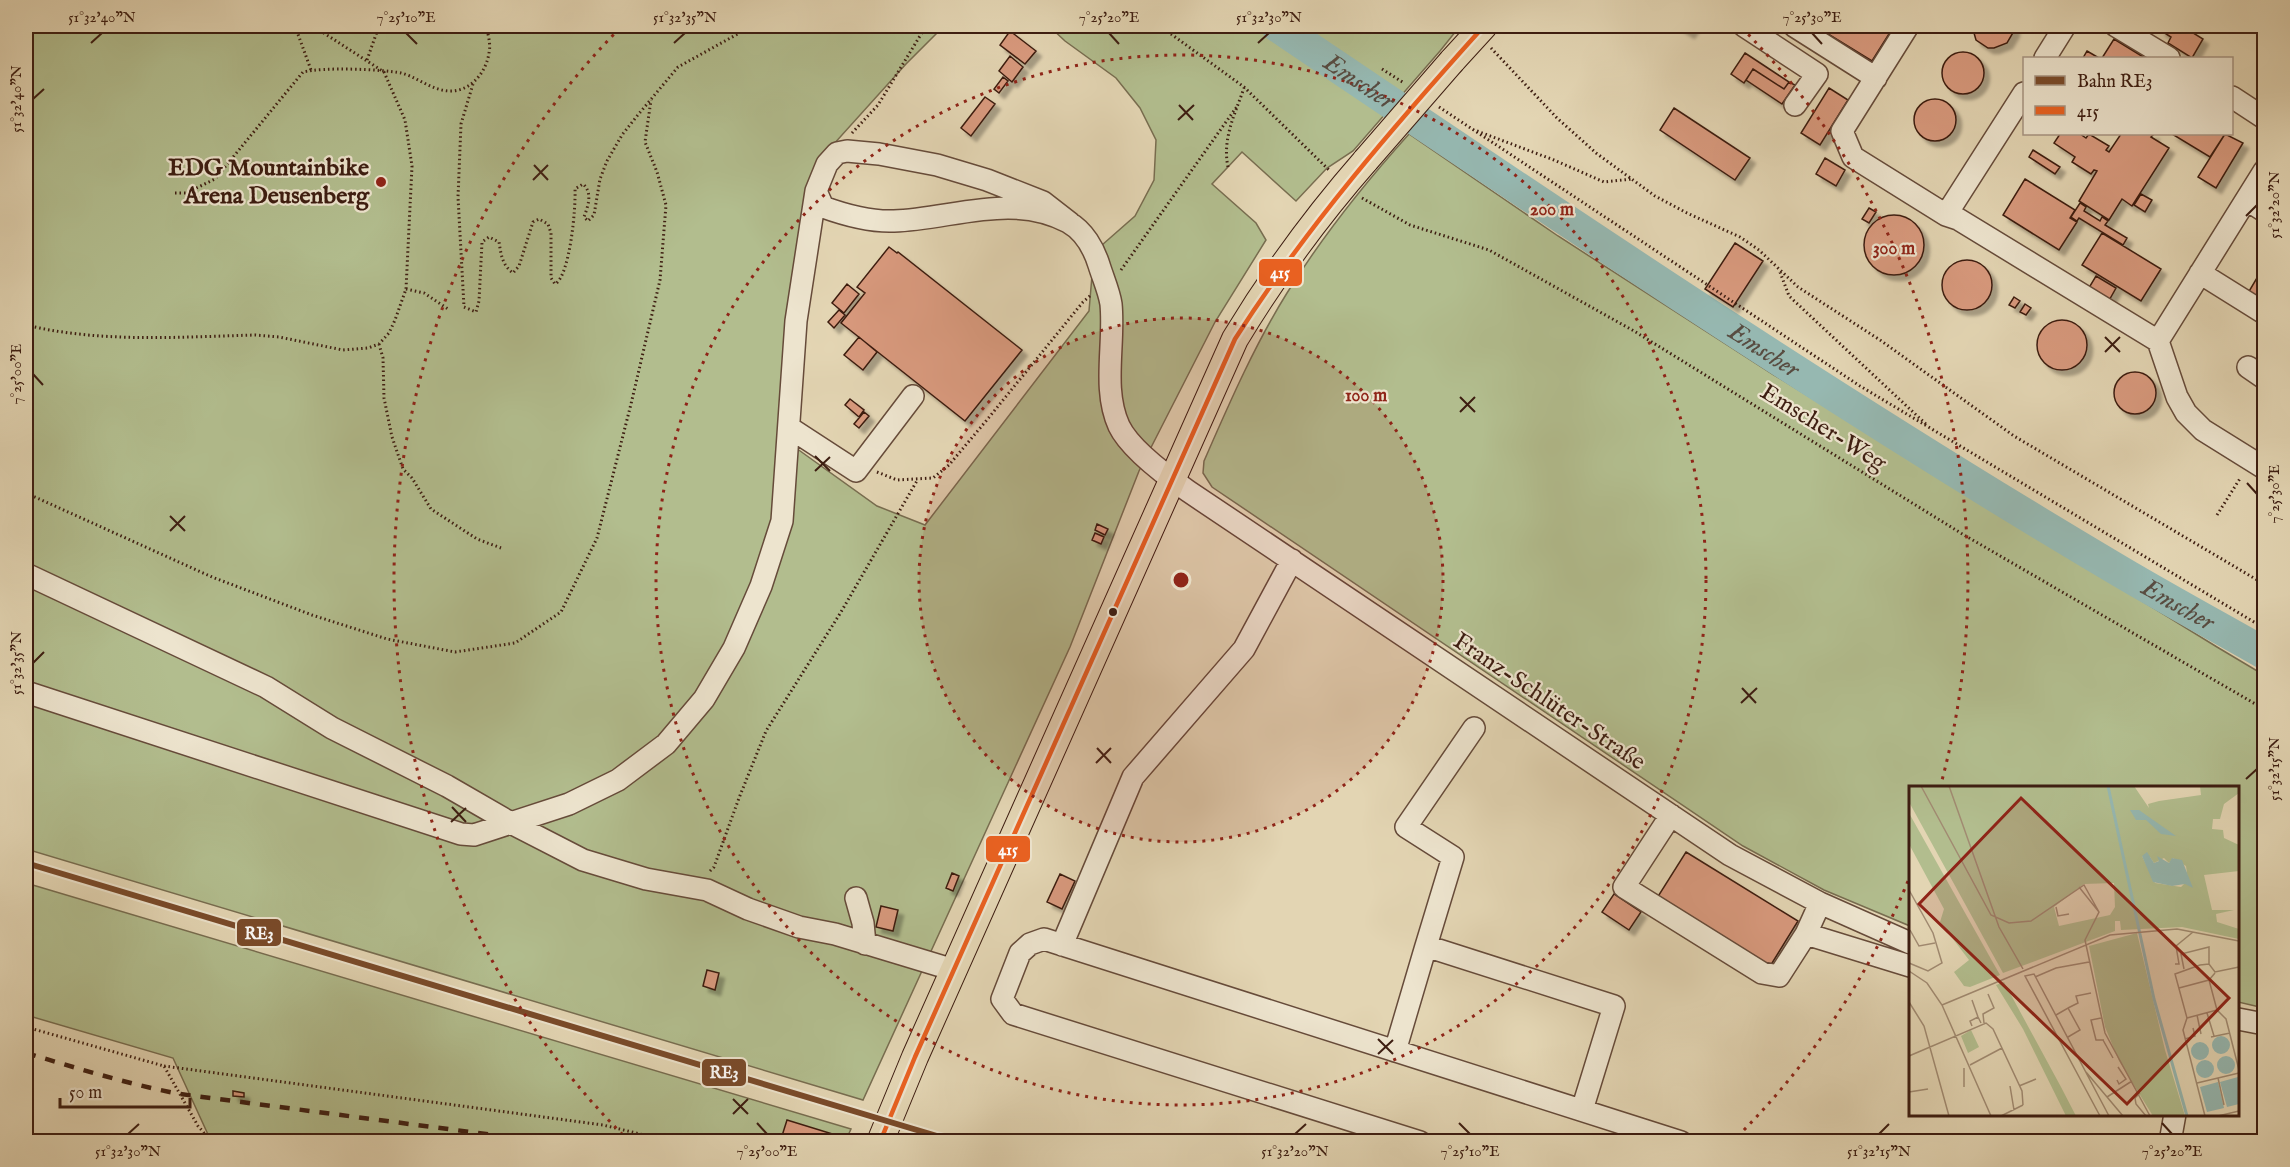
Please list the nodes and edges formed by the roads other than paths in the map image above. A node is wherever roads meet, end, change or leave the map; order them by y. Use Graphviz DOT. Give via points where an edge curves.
graph roads {
  1 [pos="1484,26"];
  2 [pos="1744,26"];
  3 [pos="1794,26"];
  4 [pos="1908,26"];
  5 [pos="2065,26"];
  6 [pos="2116,26"];
  7 [pos="2046,57"];
  8 [pos="2167,57"];
  9 [pos="1876,78"];
  10 [pos="2023,96"];
  11 [pos="2233,98"];
  12 [pos="1795,105"];
  13 [pos="2265,118"];
  14 [pos="2265,171"];
  15 [pos="816,191"];
  16 [pos="2256,205"];
  17 [pos="1946,215"];
  18 [pos="1070,223"];
  19 [pos="2200,273"];
  20 [pos="2265,313"];
  21 [pos="2158,341"];
  22 [pos="913,396"];
  23 [pos="790,428"];
  24 [pos="2258,464"];
  25 [pos="1173,480"];
  26 [pos="1292,560"];
  27 [pos="26,574"];
  28 [pos="26,692"];
  29 [pos="1474,728"];
  30 [pos="1671,815"];
  31 [pos="511,823"];
  32 [pos="856,898"];
  33 [pos="1820,903"];
  34 [pos="1806,934"];
  35 [pos="1909,942"];
  36 [pos="865,944"];
  37 [pos="1062,945"];
  38 [pos="1426,946"];
  39 [pos="1909,965"];
  40 [pos="954,970"];
  41 [pos="2239,1019"];
  42 [pos="2265,1024"];
  43 [pos="1395,1051"];
  44 [pos="1582,1110"];
  45 [pos="2175,1116"];
  46 [pos="880,1142"];
  47 [pos="1420,1142"];
  48 [pos="1681,1142"];
  49 [pos="2170,1142"];
  1 -- 25 [label="main road, bridge" via="1345,185 1263,292 1240,330"];
  2 -- 12 [label="street" via="1817,74"];
  3 -- 9 [label="street"];
  4 -- 9 [label="street"];
  5 -- 7 [label="street"];
  6 -- 8 [label="street"];
  9 -- 17 [label="street" via="1842,130 1853,157"];
  10 -- 17 [label="street"];
  11 -- 13 [label="street"];
  14 -- 16 [label="street"];
  15 -- 18 [label="street" via="823,207 846,216 893,222 984,208 1037,210"];
  15 -- 18 [label="street, Franz-Schlüter-Straße" via="827,164 837,153 879,154 987,180 1043,202"];
  15 -- 23 [label="street" via="796,321"];
  16 -- 19 [label="street"];
  17 -- 21 [label="street"];
  18 -- 25 [label="street, Franz-Schlüter-Straße" via="1095,252 1111,303 1111,382 1119,427 1145,457"];
  19 -- 20 [label="street"];
  19 -- 21 [label="street"];
  21 -- 24 [label="street" via="2186,413 2204,430"];
  22 -- 23 [label="street" via="856,471"];
  23 -- 31 [label="street" via="779,532 734,648 704,699 666,744 618,780 569,804"];
  25 -- 26 [label="street, Franz-Schlüter-Straße"];
  25 -- 40 [label="main road"];
  26 -- 30 [label="street, Franz-Schlüter-Straße"];
  26 -- 37 [label="street" via="1245,649 1133,777"];
  27 -- 31 [label="street" via="266,687 332,728"];
  28 -- 31 [label="street" via="446,830 474,835"];
  29 -- 38 [label="street" via="1406,827 1453,857"];
  30 -- 33 [label="street, Franz-Schlüter-Straße" via="1730,855"];
  30 -- 34 [label="street" via="1624,887 1762,973 1779,976"];
  31 -- 36 [label="street" via="583,860 646,879 707,890 799,927"];
  32 -- 36 [label="street"];
  33 -- 34 [label="street"];
  33 -- 35 [label="street, Franz-Schlüter-Straße"];
  34 -- 39 [label="street"];
  36 -- 40 [label="street"];
  37 -- 43 [label="street"];
  37 -- 47 [label="street" via="1044,939 1020,953 1002,999 1013,1014"];
  38 -- 43 [label="street"];
  38 -- 44 [label="street" via="1614,1006"];
  40 -- 46 [label="main road"];
  41 -- 42 [label="street"];
  43 -- 44 [label="street"];
  44 -- 48 [label="street"];
  45 -- 49 [label="street"];
}
